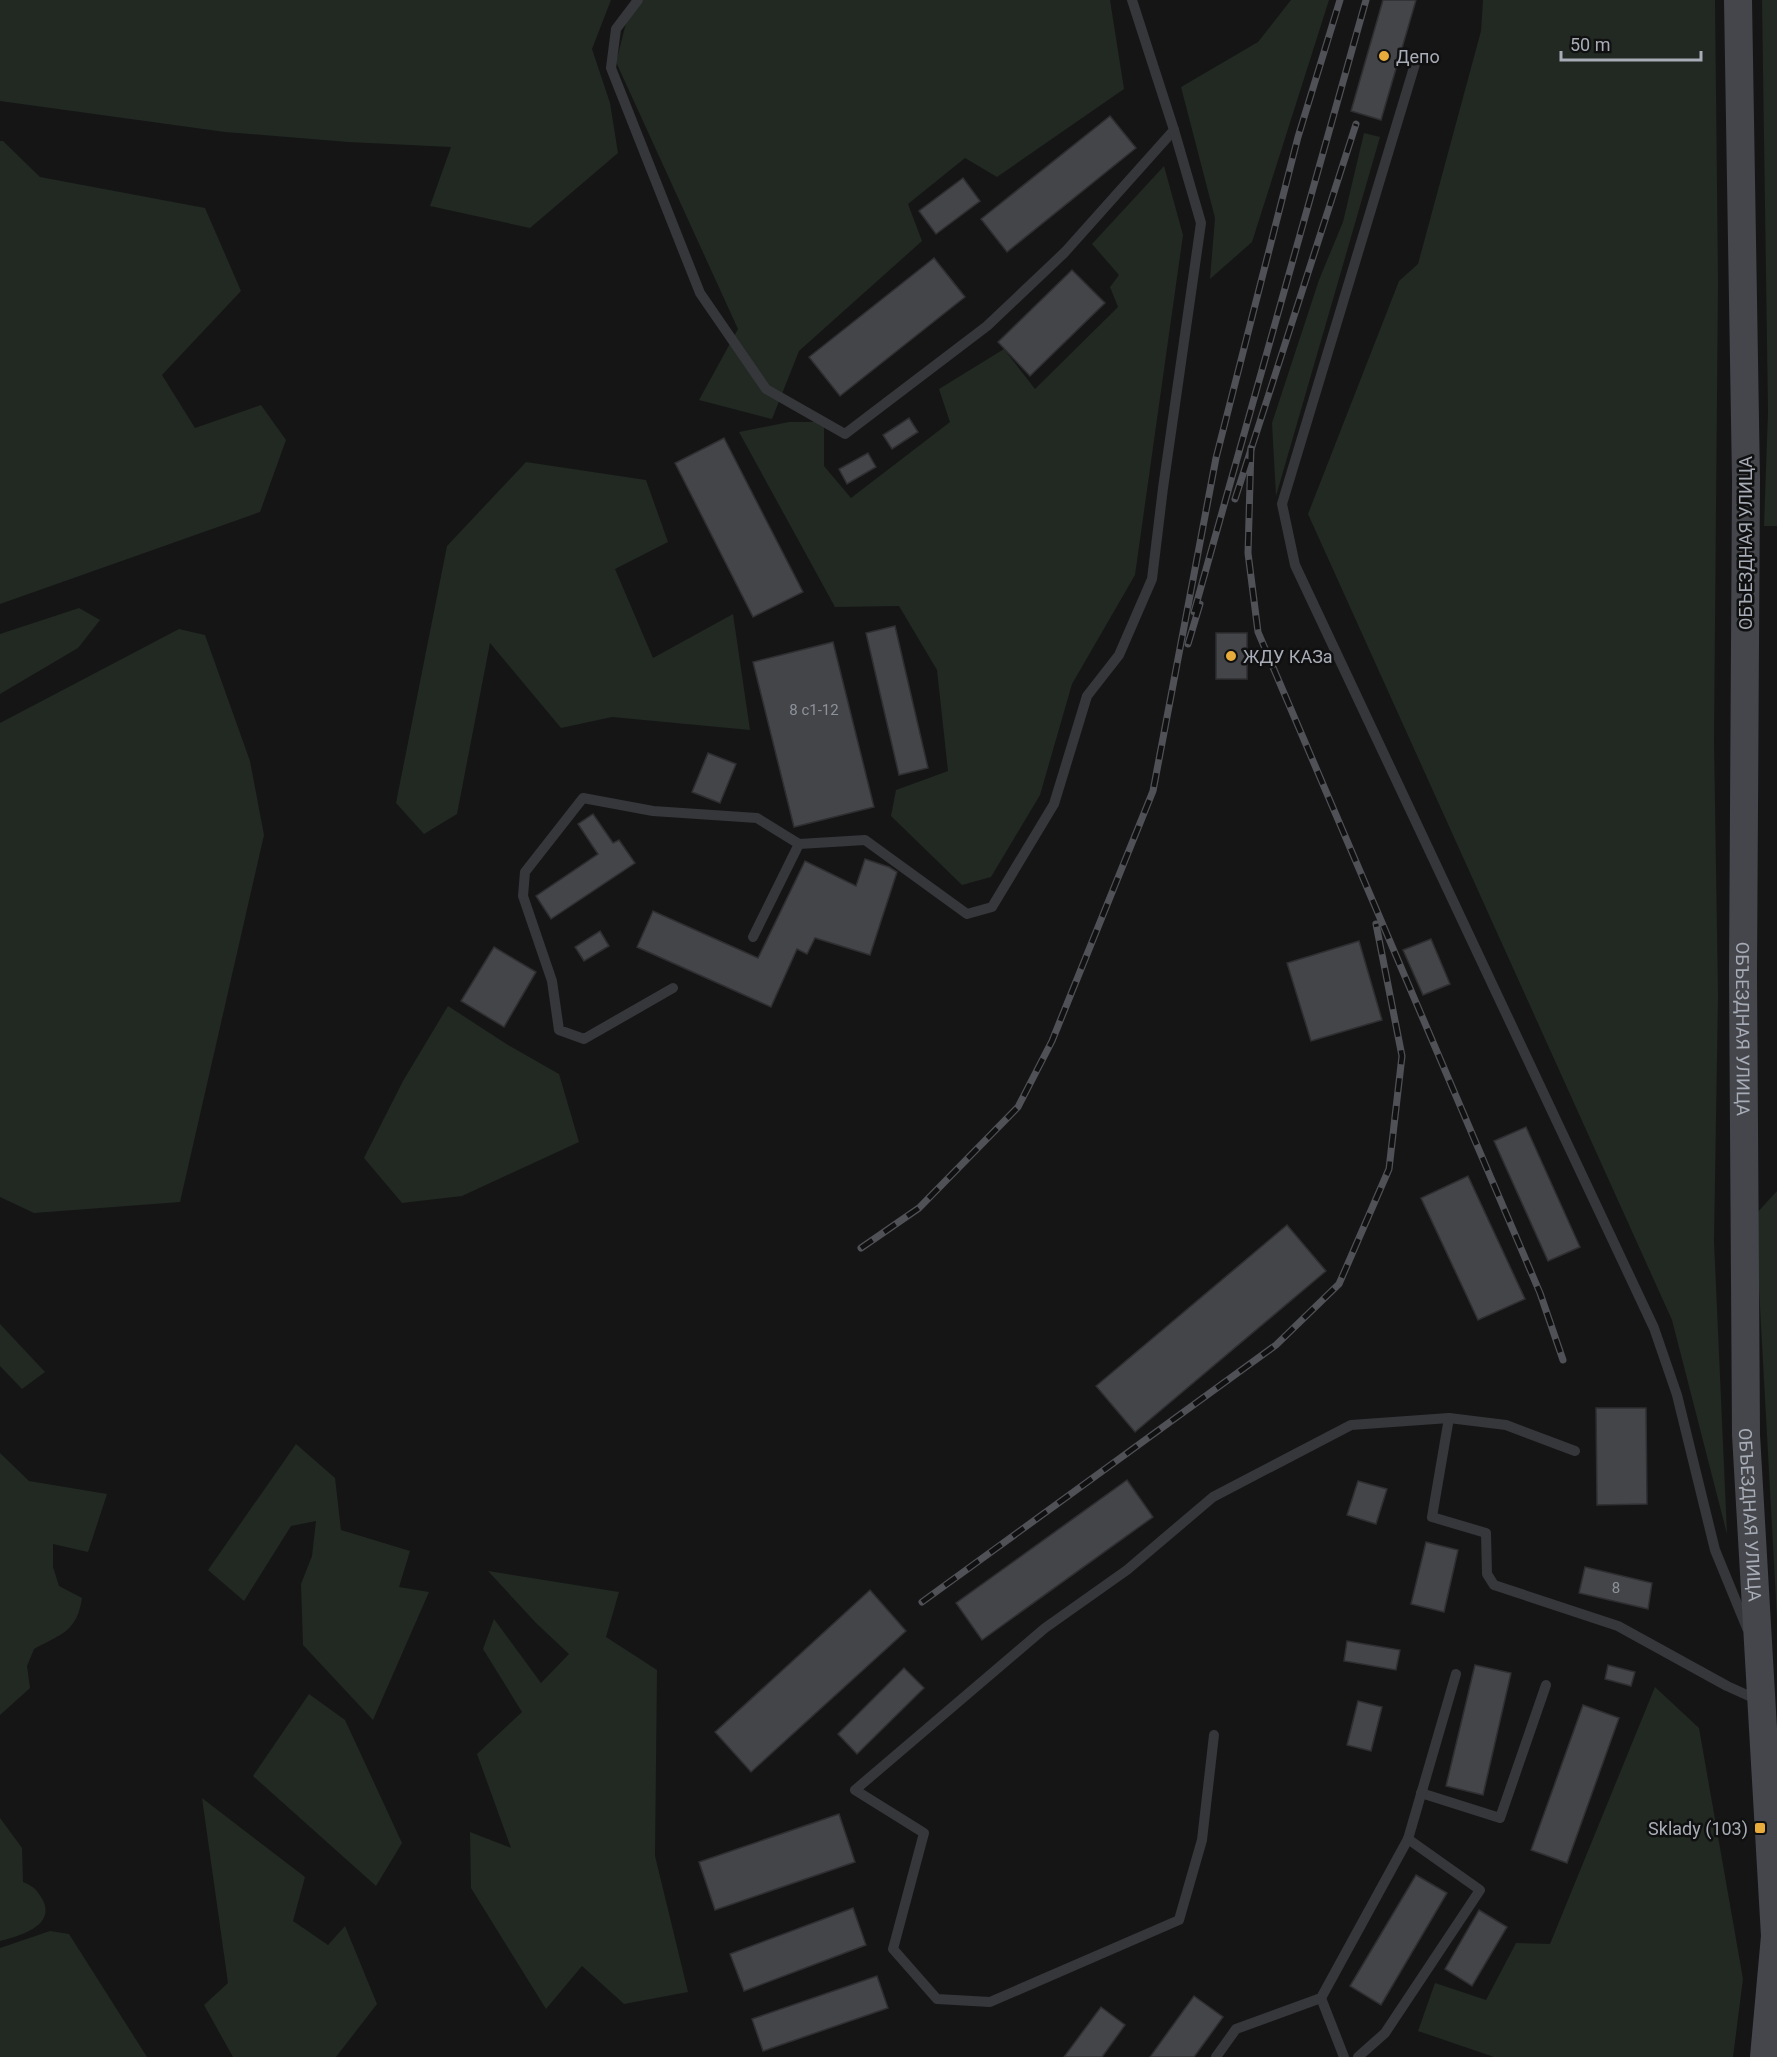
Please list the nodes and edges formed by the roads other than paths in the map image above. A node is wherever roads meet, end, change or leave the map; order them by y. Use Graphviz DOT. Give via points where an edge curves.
graph roads {
  1 [pos="638,0"];
  2 [pos="1132,0"];
  3 [pos="1738,0"];
  4 [pos="1415,64"];
  5 [pos="1174,130"];
  6 [pos="799,844"];
  7 [pos="753,937"];
  8 [pos="672,988"];
  9 [pos="1449,1418"];
  10 [pos="1575,1451"];
  11 [pos="1759,1658"];
  12 [pos="1456,1674"];
  13 [pos="1546,1685"];
  14 [pos="1761,1702"];
  15 [pos="1214,1735"];
  16 [pos="1421,1793"];
  17 [pos="1408,1839"];
  18 [pos="1321,1998"];
  19 [pos="1216,2057"];
  20 [pos="1344,2057"];
  21 [pos="1358,2057"];
  22 [pos="1764,2057"];
  1 -- 5 [label="lane" via="616,29 611,68 700,293 766,388 845,434 987,326 1065,252"];
  2 -- 5 [label="lane"];
  3 -- 11 [label="main road, ОБЪЕЗДНАЯ УЛИЦА" via="1746,480 1746,1436"];
  4 -- 11 [label="lane" via="1282,504 1295,565 1654,1328 1677,1395 1715,1550"];
  5 -- 6 [label="lane" via="1201,223 1152,579 1119,656 1087,696 1054,804 992,907 967,914 865,840"];
  6 -- 7 [label="lane"];
  6 -- 8 [label="lane" via="757,818 653,811 583,798 525,872 523,896 552,981 559,1030 584,1039"];
  9 -- 10 [label="lane" via="1506,1425"];
  9 -- 14 [label="lane" via="1432,1517 1486,1533 1487,1574 1494,1585 1618,1626"];
  9 -- 15 [label="lane" via="1351,1425 1213,1497 1127,1570 1045,1628 855,1790 924,1833 893,1949 937,1999 990,2002 1179,1920 1202,1840"];
  11 -- 14 [label="main road, ОБЪЕЗДНАЯ УЛИЦА"];
  12 -- 16 [label="lane"];
  13 -- 16 [label="lane" via="1500,1818"];
  14 -- 22 [label="main road, ОБЪЕЗДНАЯ УЛИЦА" via="1775,1936"];
  16 -- 17 [label="lane"];
  17 -- 18 [label="lane"];
  17 -- 21 [label="lane" via="1480,1890 1385,2033"];
  18 -- 19 [label="lane" via="1236,2029"];
  18 -- 20 [label="lane"];
}
